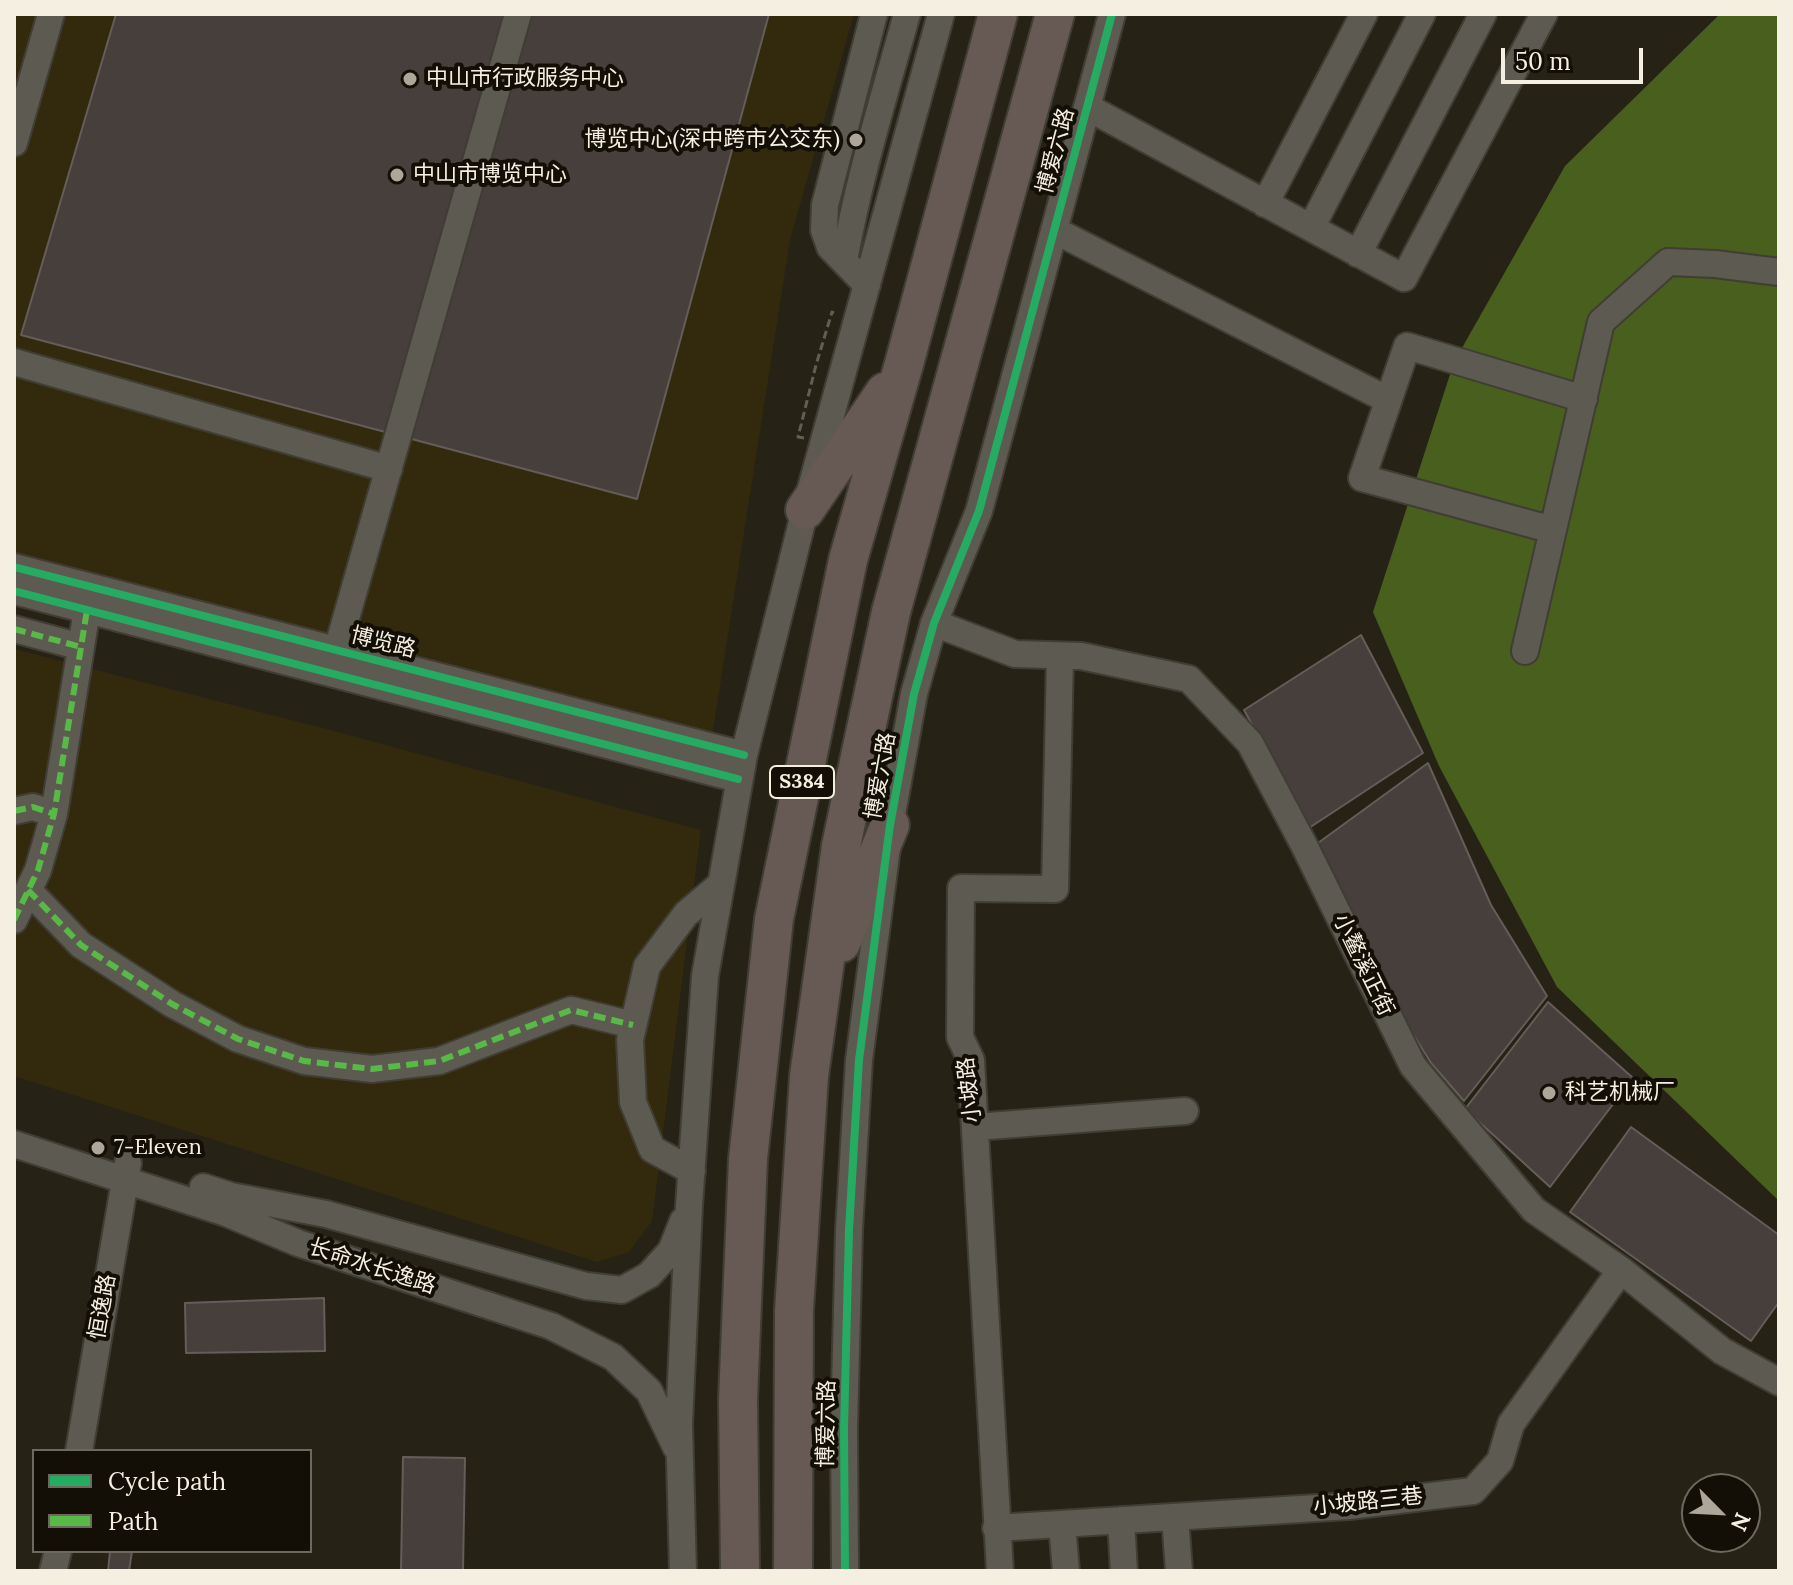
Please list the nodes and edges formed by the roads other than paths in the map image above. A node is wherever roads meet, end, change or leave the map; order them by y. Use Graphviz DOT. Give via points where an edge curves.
graph roads {
  1 [pos="51,14"];
  2 [pos="518,14"];
  3 [pos="874,14"];
  4 [pos="907,14"];
  5 [pos="941,14"];
  6 [pos="998,14"];
  7 [pos="1055,14"];
  8 [pos="1112,14"];
  9 [pos="1364,14"];
  10 [pos="1422,14"];
  11 [pos="1483,14"];
  12 [pos="1544,14"];
  13 [pos="1087,107"];
  14 [pos="14,143"];
  15 [pos="1265,204"];
  16 [pos="1311,228"];
  17 [pos="1054,230"];
  18 [pos="1358,254"];
  19 [pos="844,261"];
  20 [pos="1779,272"];
  21 [pos="867,285"];
  22 [pos="14,362"];
  23 [pos="904,364"];
  24 [pos="1584,399"];
  25 [pos="1388,400"];
  26 [pos="389,469"];
  27 [pos="805,510"];
  28 [pos="1553,530"];
  29 [pos="15,573"];
  30 [pos="87,610"];
  31 [pos="934,623"];
  32 [pos="14,629"];
  33 [pos="81,647"];
  34 [pos="337,650"];
  35 [pos="1525,651"];
  36 [pos="1060,656"];
  37 [pos="741,767"];
  38 [pos="14,811"];
  39 [pos="54,814"];
  40 [pos="890,825"];
  41 [pos="720,885"];
  42 [pos="28,890"];
  43 [pos="14,920"];
  44 [pos="820,993"];
  45 [pos="633,1025"];
  46 [pos="1185,1111"];
  47 [pos="14,1125"];
  48 [pos="975,1127"];
  49 [pos="14,1144"];
  50 [pos="127,1171"];
  51 [pos="692,1171"];
  52 [pos="689,1206"];
  53 [pos="1621,1270"];
  54 [pos="1779,1382"];
  55 [pos="79,1449"];
  56 [pos="680,1455"];
  57 [pos="1175,1517"];
  58 [pos="1121,1520"];
  59 [pos="1062,1524"];
  60 [pos="996,1528"];
  61 [pos="683,1571"];
  62 [pos="740,1571"];
  63 [pos="793,1571"];
  64 [pos="845,1571"];
  65 [pos="1000,1571"];
  66 [pos="1066,1571"];
  67 [pos="1124,1571"];
  68 [pos="1179,1571"];
  1 -- 14 [label="street"];
  2 -- 26 [label="street"];
  3 -- 19 [label="street" via="825,205 824,230 830,247"];
  4 -- 19 [label="street"];
  5 -- 21 [label="street"];
  6 -- 23 [label="highway, S384"];
  7 -- 44 [label="highway, 博爱六路 / S384" via="891,612 841,846"];
  8 -- 13 [label="street, 博爱六路"];
  9 -- 15 [label="street"];
  10 -- 16 [label="street"];
  11 -- 18 [label="street"];
  12 -- 18 [label="street" via="1404,278"];
  13 -- 15 [label="street"];
  13 -- 17 [label="street, 博爱六路"];
  15 -- 16 [label="street"];
  16 -- 18 [label="street"];
  17 -- 25 [label="street"];
  17 -- 31 [label="street, 博爱六路" via="979,511"];
  19 -- 21 [label="street"];
  20 -- 24 [label="street" via="1668,262 1601,322"];
  21 -- 27 [label="street"];
  22 -- 26 [label="street"];
  23 -- 27 [label="highway"];
  23 -- 62 [label="highway, S384" via="848,560 774,919 748,1159 738,1399"];
  24 -- 25 [label="street" via="1407,346"];
  24 -- 28 [label="street"];
  25 -- 28 [label="street" via="1362,478"];
  26 -- 34 [label="street"];
  27 -- 37 [label="street"];
  28 -- 35 [label="street"];
  29 -- 30 [label="street, 博览路"];
  29 -- 34 [label="street, 博览路"];
  30 -- 33 [label="street"];
  30 -- 37 [label="street, 博览路"];
  31 -- 36 [label="street, 小鳌溪正街" via="1015,654"];
  31 -- 40 [label="street, 博爱六路" via="914,694"];
  32 -- 33 [label="street"];
  33 -- 39 [label="street"];
  34 -- 37 [label="street, 博览路"];
  36 -- 48 [label="street, 小坡路" via="1055,889 961,888 960,1037 971,1060"];
  36 -- 53 [label="street, 小鳌溪正街" via="1189,679 1250,743 1413,1066 1534,1210"];
  37 -- 41 [label="street"];
  38 -- 39 [label="street" via="33,807"];
  39 -- 42 [label="street"];
  40 -- 44 [label="highway"];
  40 -- 64 [label="street, 博爱六路" via="859,1060 849,1230"];
  41 -- 45 [label="street" via="686,914 647,966"];
  41 -- 51 [label="street" via="705,976"];
  42 -- 43 [label="street"];
  42 -- 45 [label="street" via="81,945 172,1004 238,1039 304,1061 372,1069 439,1061 571,1010"];
  44 -- 63 [label="highway, 博爱六路 / S384" via="809,1076 794,1310"];
  45 -- 51 [label="street" via="633,1102 652,1149"];
  46 -- 48 [label="street"];
  47 -- 50 [label="street, 长命水长逸路"];
  48 -- 60 [label="street, 小坡路"];
  49 -- 50 [label="street, 长命水长逸路"];
  50 -- 52 [label="street, 长命水长逸路" via="326,1214 586,1286 622,1290 649,1275 671,1251"];
  50 -- 55 [label="street, 恒逸路"];
  50 -- 56 [label="street, 长命水长逸路" via="298,1243 551,1326 613,1357 649,1391"];
  51 -- 52 [label="street"];
  52 -- 56 [label="street"];
  53 -- 54 [label="street, 小鳌溪正街" via="1722,1351"];
  53 -- 57 [label="street, 小坡路三巷" via="1511,1424 1500,1461 1473,1491 1349,1506"];
  56 -- 61 [label="street"];
  57 -- 58 [label="street, 小坡路三巷"];
  57 -- 68 [label="street"];
  58 -- 59 [label="street, 小坡路三巷"];
  58 -- 67 [label="street"];
  59 -- 60 [label="street, 小坡路三巷"];
  59 -- 66 [label="street"];
  60 -- 65 [label="street, 小坡路"];
}
